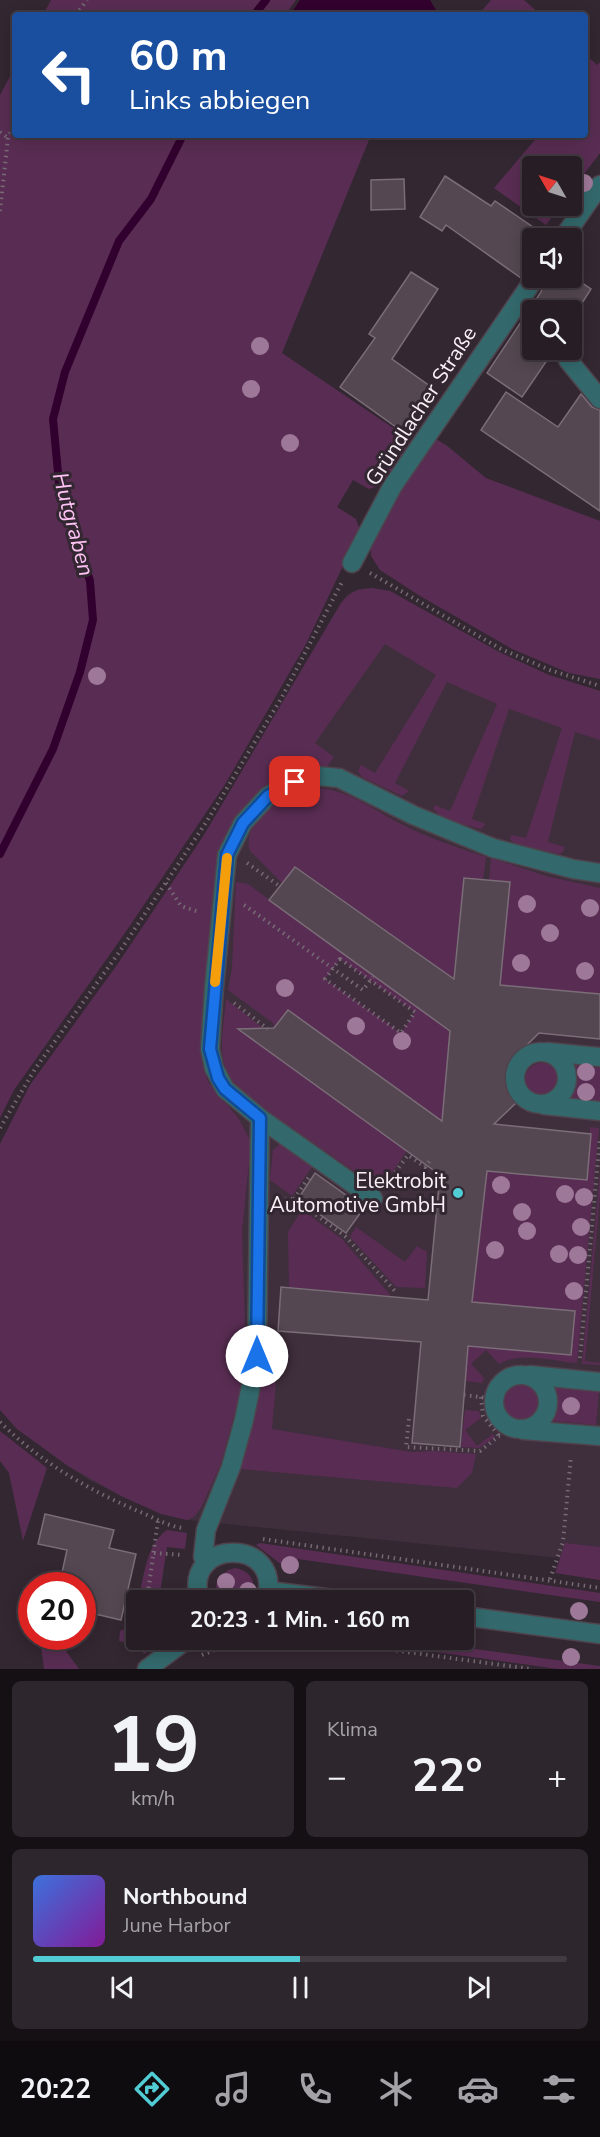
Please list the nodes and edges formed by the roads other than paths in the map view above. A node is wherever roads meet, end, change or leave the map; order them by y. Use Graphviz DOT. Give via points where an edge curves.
graph roads {
  1 [pos="600,185"];
  2 [pos="570,228"];
  3 [pos="528,288"];
  4 [pos="568,360"];
  5 [pos="600,399"];
  6 [pos="352,563"];
  7 [pos="600,873"];
  8 [pos="544,1052"];
  9 [pos="600,1057"];
  10 [pos="543,1105"];
  11 [pos="600,1111"];
  12 [pos="260,1118"];
  13 [pos="373,1198"];
  14 [pos="525,1374"];
  15 [pos="600,1382"];
  16 [pos="515,1434"];
  17 [pos="600,1436"];
  18 [pos="207,1562"];
  19 [pos="199,1590"];
  20 [pos="267,1590"];
  21 [pos="474,1617"];
  22 [pos="600,1634"];
  23 [pos="173,1650"];
  24 [pos="147,1669"];
  1 -- 2 [label="street"];
  3 -- 6 [label="street, Gründlacher Straße" via="393,487"];
  4 -- 5 [label="street"];
  7 -- 12 [label="street" via="494,848 414,816 339,778 318,776 268,796 243,823 229,851 210,1049 225,1089"];
  8 -- 9 [label="street"];
  8 -- 10 [label="street" via="561,1062 567,1077 559,1098"];
  8 -- 10 [label="street" via="529,1054 511,1076 519,1094 533,1104"];
  10 -- 11 [label="street"];
  12 -- 13 [label="street"];
  12 -- 18 [label="street" via="257,1356 231,1467 206,1530"];
  14 -- 15 [label="street"];
  14 -- 16 [label="street" via="543,1384 547,1410 534,1426"];
  14 -- 16 [label="street" via="504,1381 488,1398"];
  16 -- 17 [label="street"];
  18 -- 19 [label="street" via="198,1582"];
  18 -- 20 [label="street" via="224,1553 244,1553 262,1566"];
  21 -- 22 [label="street"];
  23 -- 24 [label="street"];
}
